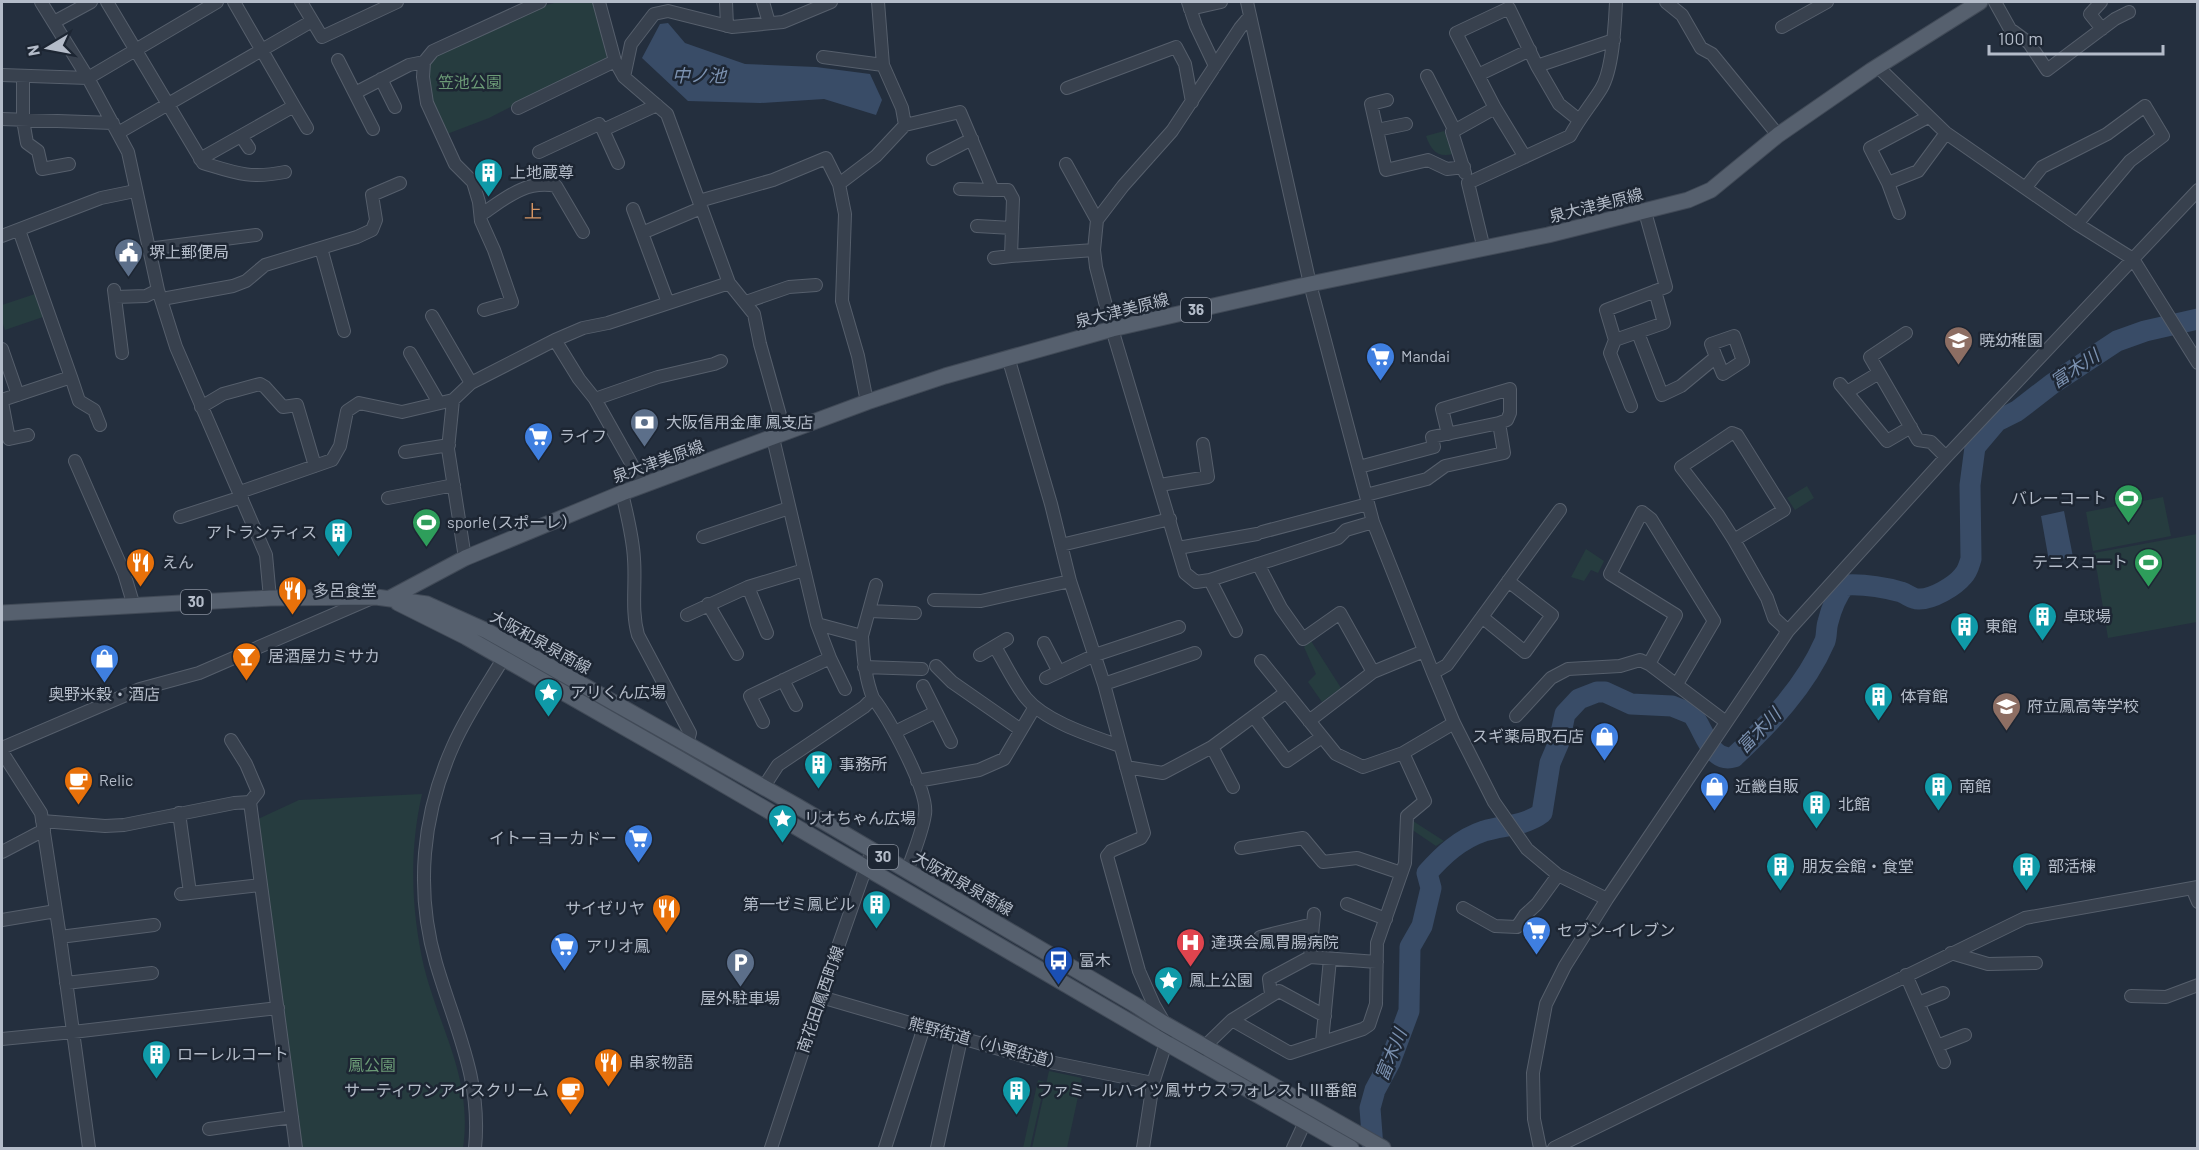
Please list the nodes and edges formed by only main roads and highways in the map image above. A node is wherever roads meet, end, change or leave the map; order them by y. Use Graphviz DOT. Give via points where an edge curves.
graph roads {
  1 [pos="1980,2"];
  2 [pos="383,597"];
  3 [pos="2,613"];
  4 [pos="1351,1149"];
  5 [pos="1383,1149"];
  1 -- 2 [label="main road, 泉大津美原線 / 36" via="1877,66 1778,135 1711,190 1688,200 1484,249 1113,329 1008,357 867,402 622,493 465,558"];
  2 -- 3 [label="main road, 大阪和泉泉南線 / 30" via="270,598"];
  2 -- 4 [label="main road, 大阪和泉泉南線 / 30" via="466,637"];
  2 -- 5 [label="main road, 大阪和泉泉南線 / 30" via="427,604 487,632 872,850"];
}
